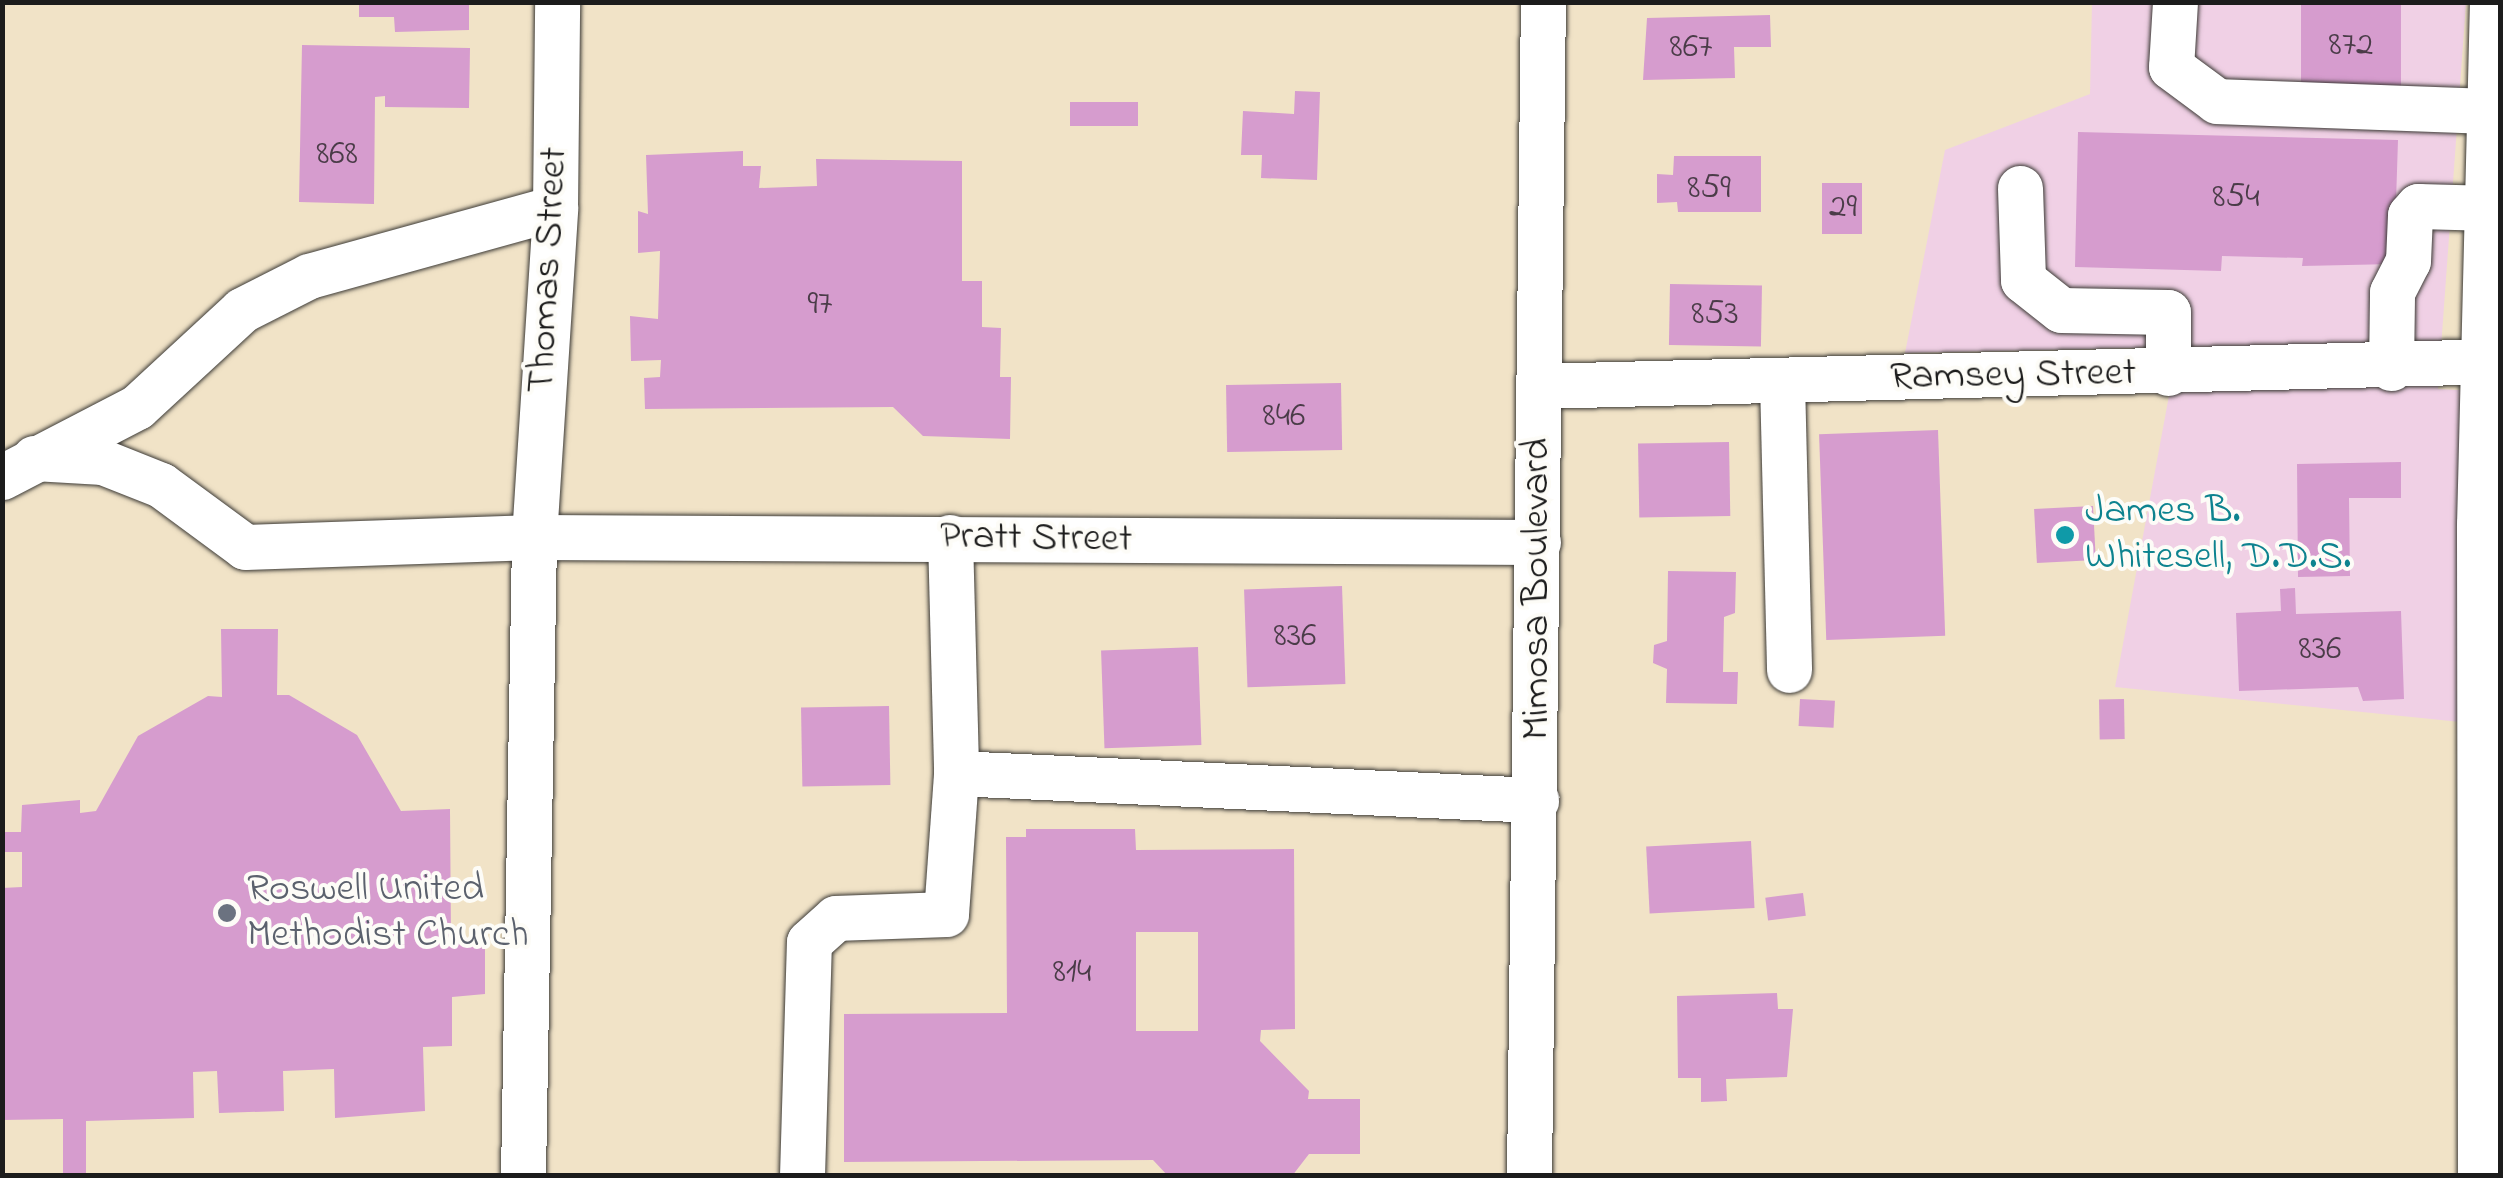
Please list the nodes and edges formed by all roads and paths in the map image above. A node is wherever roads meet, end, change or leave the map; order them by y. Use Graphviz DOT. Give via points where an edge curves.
graph roads {
  1 [pos="558,2"];
  2 [pos="1543,2"];
  3 [pos="2175,2"];
  4 [pos="2497,2"];
  5 [pos="2497,99"];
  6 [pos="2020,188"];
  7 [pos="555,208"];
  8 [pos="2492,208"];
  9 [pos="2061,310"];
  10 [pos="2494,362"];
  11 [pos="2391,368"];
  12 [pos="2168,372"];
  13 [pos="2058,375"];
  14 [pos="1782,381"];
  15 [pos="1539,386"];
  16 [pos="18,468"];
  17 [pos="534,537"];
  18 [pos="950,537"];
  19 [pos="1538,542"];
  20 [pos="2492,620"];
  21 [pos="1789,670"];
  22 [pos="956,773"];
  23 [pos="1536,800"];
  24 [pos="523,1176"];
  25 [pos="802,1176"];
  26 [pos="1530,1176"];
  27 [pos="2485,1176"];
  1 -- 7 [label="street, Thomas Street"];
  2 -- 15 [label="street, Mimosa Boulevard"];
  3 -- 5 [label="street" via="2171,67 2217,101"];
  4 -- 5 [label="highway"];
  5 -- 8 [label="highway"];
  6 -- 9 [label="street" via="2023,280"];
  7 -- 16 [label="street" via="310,276 242,310 137,407"];
  7 -- 17 [label="street, Thomas Street"];
  8 -- 10 [label="highway"];
  8 -- 11 [label="street" via="2418,206 2410,215 2408,261 2392,292"];
  9 -- 12 [label="street" via="2168,312"];
  9 -- 13 [label="street"];
  10 -- 11 [label="street, Ramsey Street"];
  10 -- 20 [label="highway"];
  11 -- 12 [label="street, Ramsey Street"];
  12 -- 13 [label="street, Ramsey Street"];
  13 -- 14 [label="street, Ramsey Street"];
  14 -- 15 [label="street, Ramsey Street"];
  14 -- 21 [label="street"];
  15 -- 19 [label="street, Mimosa Boulevard"];
  16 -- 17 [label="street, Pratt Street" via="103,462 162,484 244,547"];
  17 -- 18 [label="street, Pratt Street"];
  17 -- 24 [label="street, Thomas Street"];
  18 -- 19 [label="street, Pratt Street"];
  18 -- 22 [label="street"];
  19 -- 23 [label="street, Mimosa Boulevard"];
  20 -- 27 [label="highway"];
  22 -- 23 [label="street"];
  22 -- 25 [label="street" via="946,914 836,918 809,942"];
  23 -- 26 [label="street, Mimosa Boulevard"];
}
